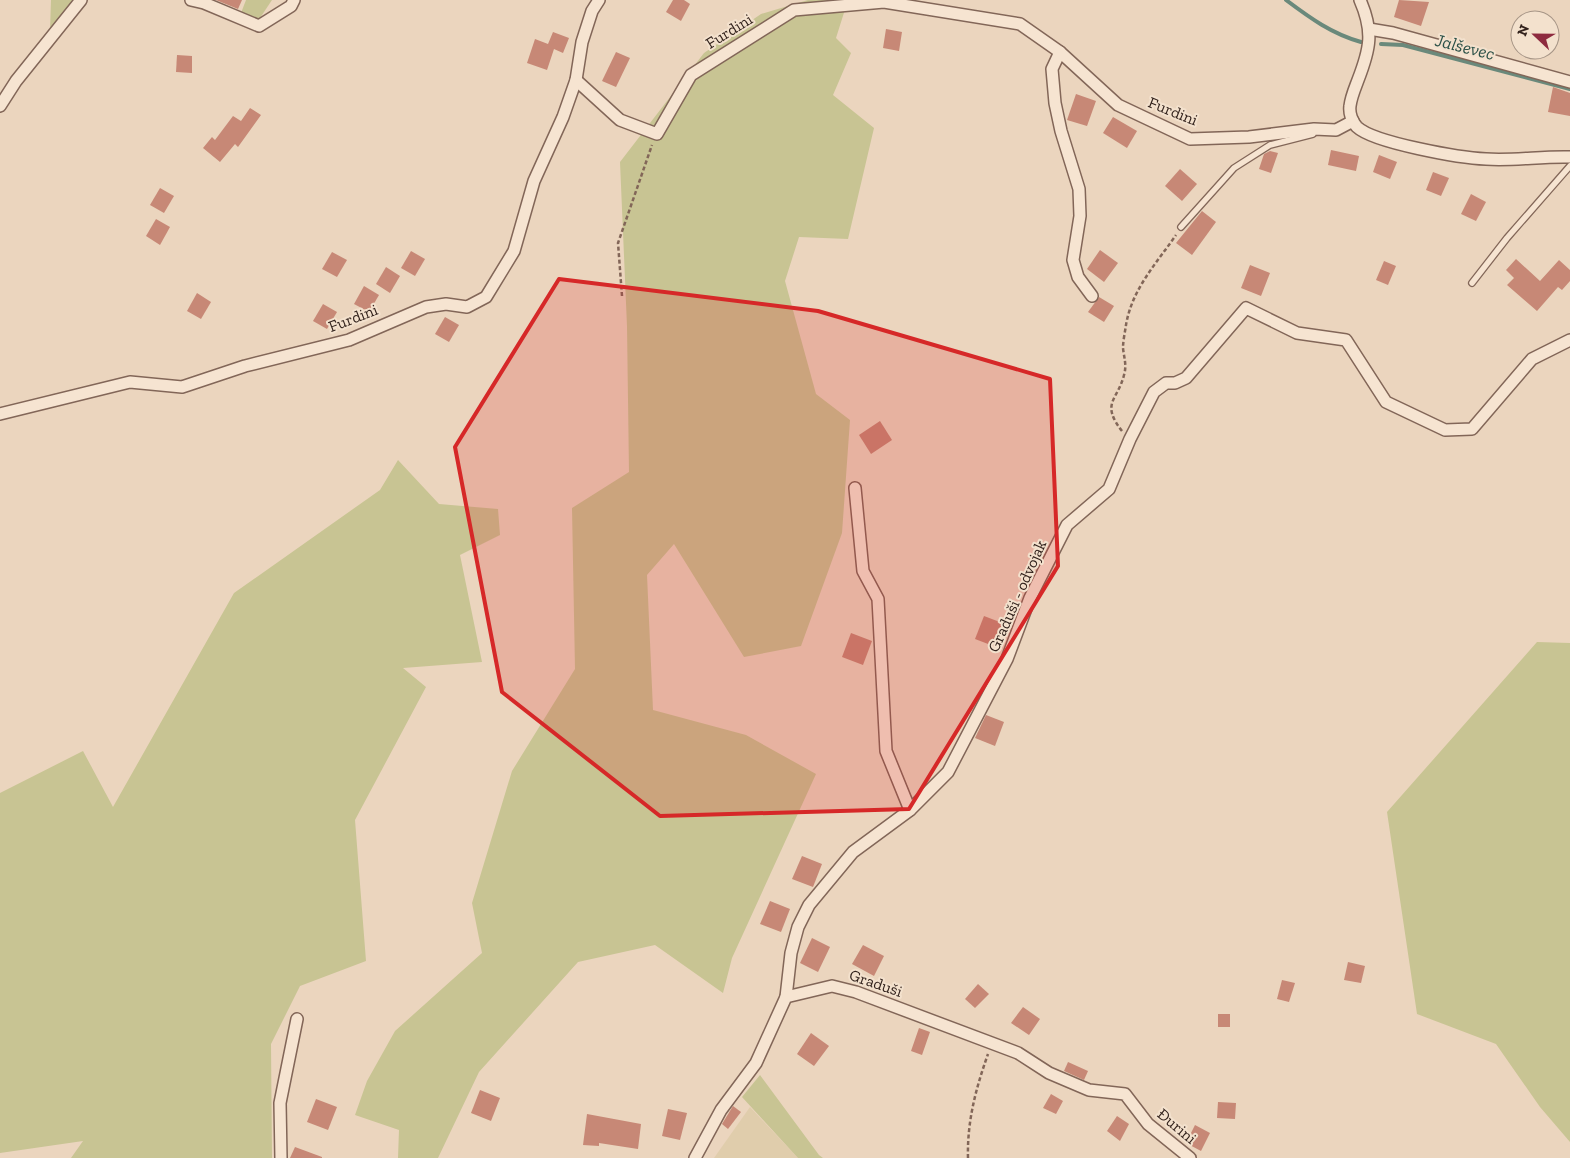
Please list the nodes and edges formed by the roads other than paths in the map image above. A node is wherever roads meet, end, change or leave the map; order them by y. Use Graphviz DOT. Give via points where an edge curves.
graph roads {
  1 [pos="80,0"];
  2 [pos="191,0"];
  3 [pos="294,0"];
  4 [pos="599,0"];
  5 [pos="1360,0"];
  6 [pos="1369,32"];
  7 [pos="1060,52"];
  8 [pos="576,80"];
  9 [pos="1570,82"];
  10 [pos="0,106"];
  11 [pos="1353,121"];
  12 [pos="1314,129"];
  13 [pos="1570,157"];
  14 [pos="1570,166"];
  15 [pos="1181,227"];
  16 [pos="1472,283"];
  17 [pos="1092,296"];
  18 [pos="1570,340"];
  19 [pos="0,414"];
  20 [pos="855,488"];
  21 [pos="910,810"];
  22 [pos="786,998"];
  23 [pos="297,1019"];
  24 [pos="1125,1094"];
  25 [pos="281,1158"];
  26 [pos="695,1158"];
  27 [pos="1190,1158"];
  1 -- 10 [label="street"];
  2 -- 3 [label="street" via="258,26 291,6"];
  4 -- 8 [label="street, Furdini" via="582,42"];
  5 -- 6 [label="street"];
  6 -- 9 [label="street" via="1393,33"];
  6 -- 11 [label="street" via="1369,52 1350,108"];
  7 -- 8 [label="street, Furdini" via="1020,24 884,2 794,10 692,75 657,134 620,120"];
  7 -- 12 [label="street, Furdini" via="1118,105 1190,138 1249,137"];
  7 -- 17 [label="street" via="1052,70 1055,103 1079,189 1080,216 1073,260 1078,277"];
  8 -- 19 [label="street, Furdini" via="534,181 514,250 486,297 467,307 426,306 349,340 245,366 182,387 130,382"];
  11 -- 12 [label="street, Furdini" via="1336,130"];
  11 -- 13 [label="street" via="1358,128 1391,142 1439,154 1486,160"];
  12 -- 15 [label="lane" via="1313,134 1270,145 1234,168"];
  14 -- 16 [label="lane"];
  18 -- 21 [label="street, Graduši - odvojak" via="1532,359 1472,429 1445,430 1386,402 1346,340 1297,333 1246,308 1186,378 1166,383 1154,392 1109,489 1067,525 1030,598 1007,659 948,772"];
  20 -- 21 [label="street" via="863,571 878,599 886,751"];
  21 -- 22 [label="street, Graduši - odvojak" via="853,852 809,905 791,953"];
  22 -- 24 [label="street, Graduši" via="832,986 856,992 1018,1053 1049,1073 1089,1090"];
  22 -- 26 [label="street" via="756,1063 721,1110"];
  23 -- 25 [label="street" via="280,1103"];
  24 -- 27 [label="street, Đurini" via="1148,1124"];
}
